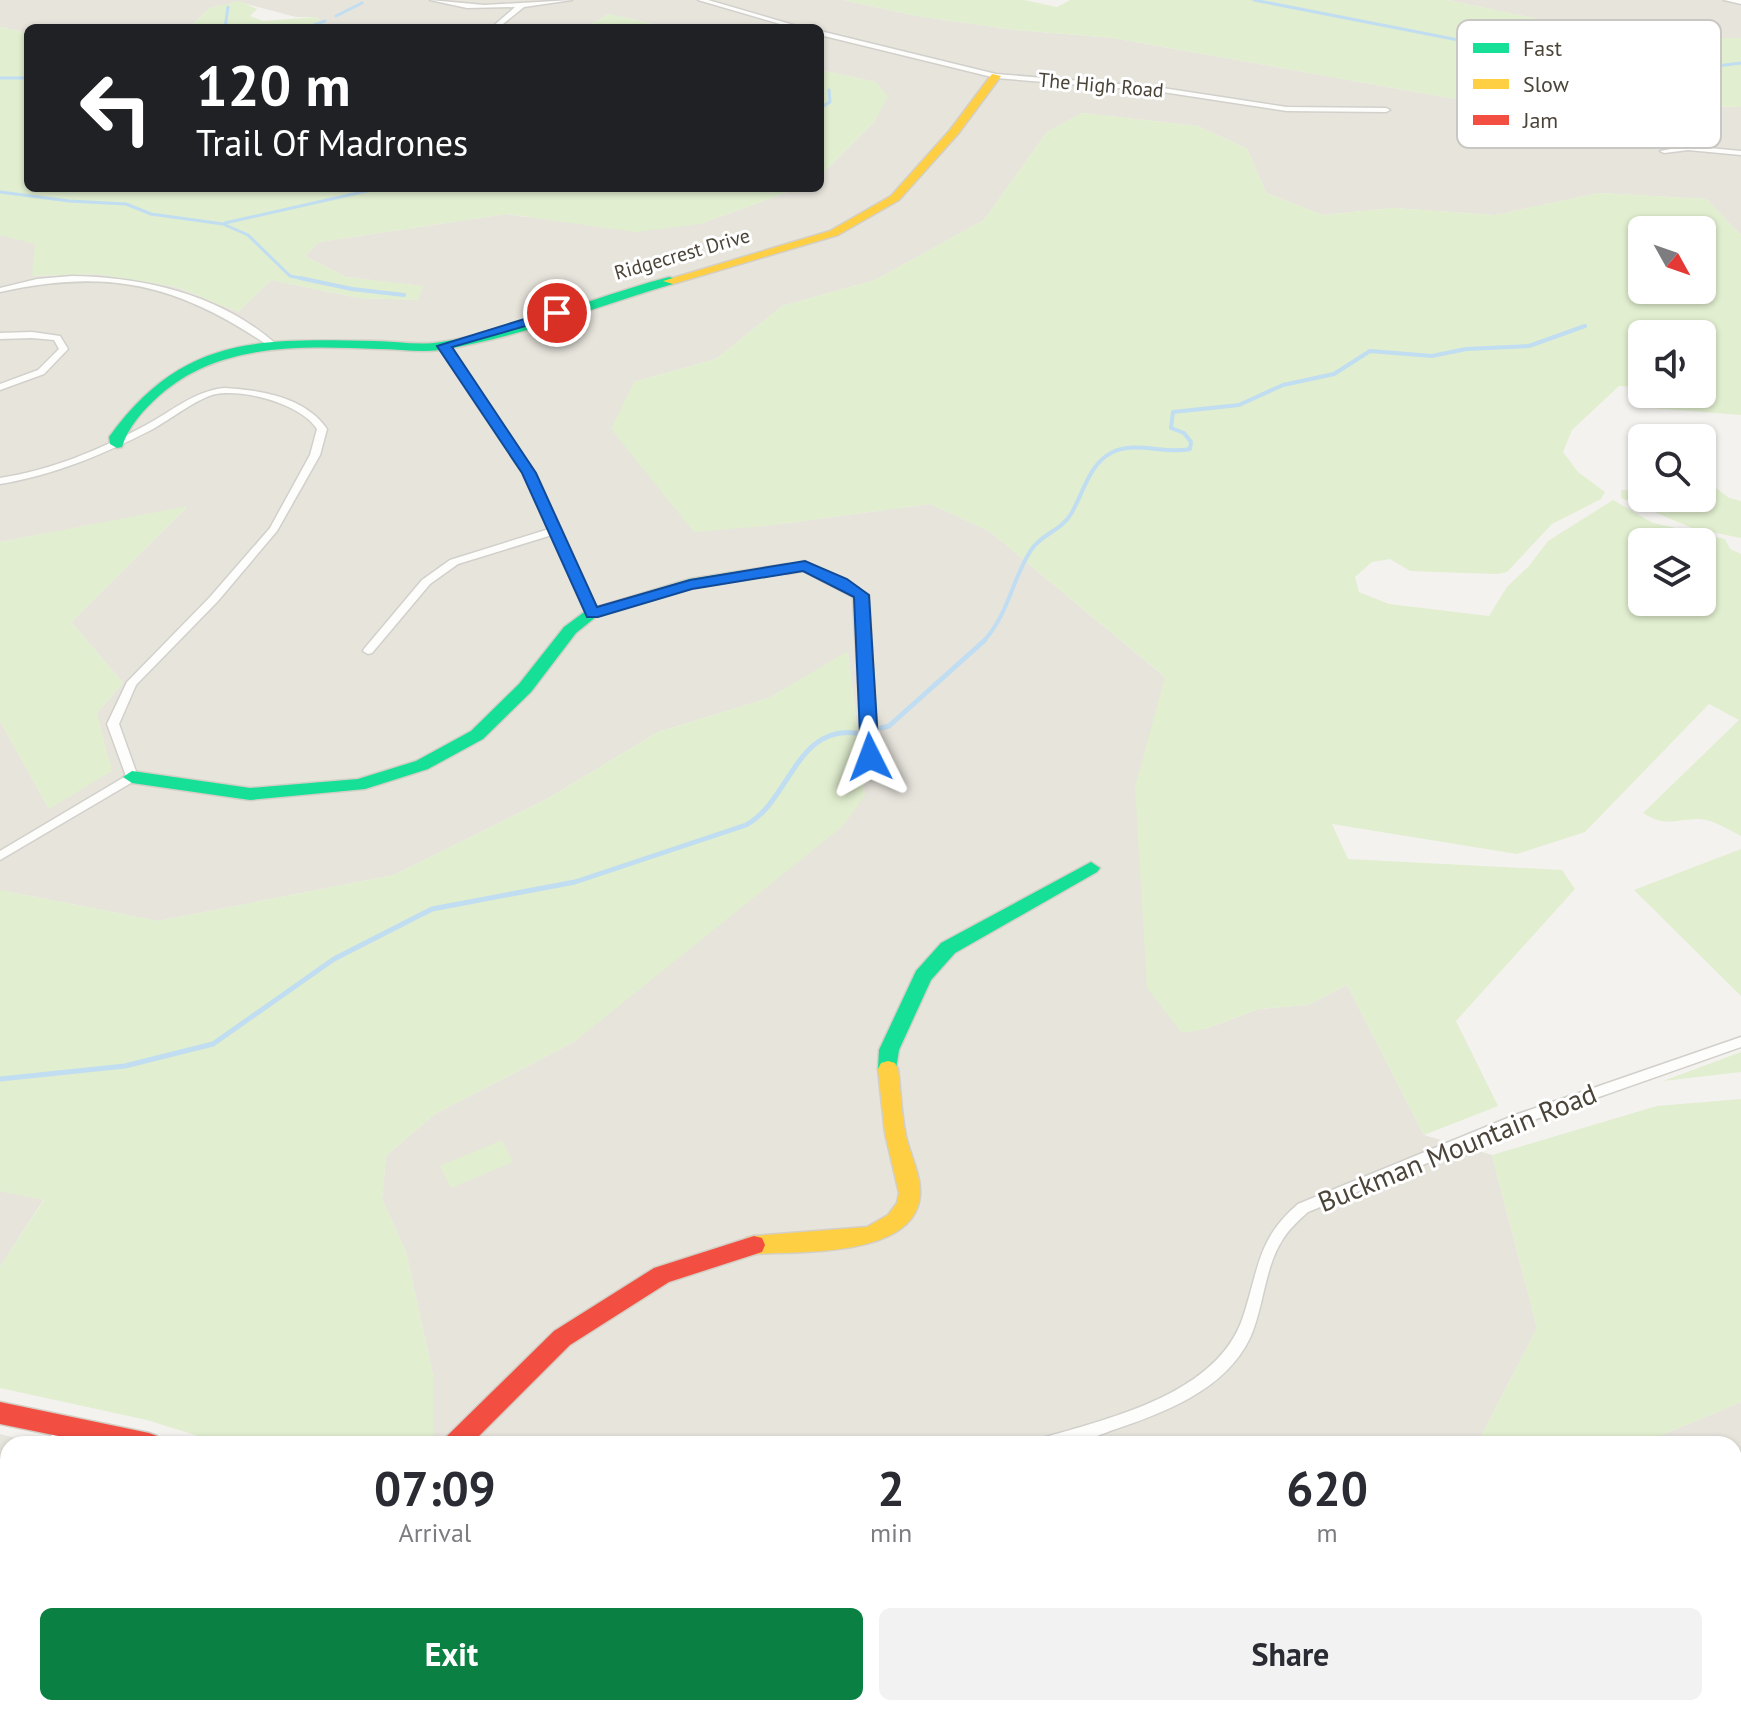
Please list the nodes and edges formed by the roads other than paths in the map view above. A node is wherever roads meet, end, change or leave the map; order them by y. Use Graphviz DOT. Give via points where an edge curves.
graph roads {
  1 [pos="433,0"];
  2 [pos="569,0"];
  3 [pos="701,0"];
  4 [pos="1727,0"];
  5 [pos="1741,2"];
  6 [pos="522,5"];
  7 [pos="499,24"];
  8 [pos="787,24"];
  9 [pos="824,36"];
  10 [pos="996,76"];
  11 [pos="1386,110"];
  12 [pos="1664,151"];
  13 [pos="1741,153"];
  14 [pos="0,290"];
  15 [pos="0,336"];
  16 [pos="272,344"];
  17 [pos="444,346"];
  18 [pos="0,387"];
  19 [pos="117,444"];
  20 [pos="0,481"];
  21 [pos="556,530"];
  22 [pos="592,613"];
  23 [pos="368,651"];
  24 [pos="870,757"];
  25 [pos="132,777"];
  26 [pos="0,856"];
  27 [pos="1091,868"];
  28 [pos="1741,1042"];
  29 [pos="0,1413"];
  30 [pos="65,1425"];
  31 [pos="59,1436"];
  32 [pos="114,1436"];
  33 [pos="463,1436"];
  34 [pos="1073,1436"];
  1 -- 6 [label="street" via="460,7"];
  2 -- 6 [label="street"];
  3 -- 8 [label="street"];
  4 -- 5 [label="street"];
  6 -- 7 [label="street"];
  9 -- 10 [label="street, The High Road"];
  10 -- 11 [label="street, The High Road" via="1156,89 1287,109"];
  10 -- 17 [label="street, Ridgecrest Drive" via="895,198 834,233"];
  12 -- 13 [label="street"];
  14 -- 16 [label="street" via="76,278 143,284 211,305"];
  15 -- 18 [label="street" via="57,338 64,349 41,372"];
  16 -- 17 [label="street, Ridgecrest Drive"];
  16 -- 19 [label="street, Ridgecrest Drive" via="177,372 135,408 116,437"];
  17 -- 21 [label="street" via="529,473"];
  19 -- 20 [label="street" via="75,464"];
  19 -- 25 [label="street" via="216,391 253,392 278,400 316,418 322,429 315,455 274,529 131,684 113,724"];
  21 -- 22 [label="street"];
  21 -- 23 [label="street" via="454,562 426,582"];
  22 -- 24 [label="street" via="690,584 779,569 805,566 841,582 861,595"];
  22 -- 25 [label="street" via="570,630 525,688 477,735 422,765 359,785 250,794"];
  25 -- 26 [label="street"];
  27 -- 33 [label="street" via="948,948 916,988 889,1050 895,1133 910,1193 896,1221 870,1236 761,1243 662,1275 562,1338"];
  28 -- 34 [label="street, Buckman Mountain Road" via="1520,1119 1303,1208 1273,1236 1242,1339 1222,1364 1169,1402"];
  29 -- 30 [label="street"];
  30 -- 31 [label="street"];
  30 -- 32 [label="street"];
}
